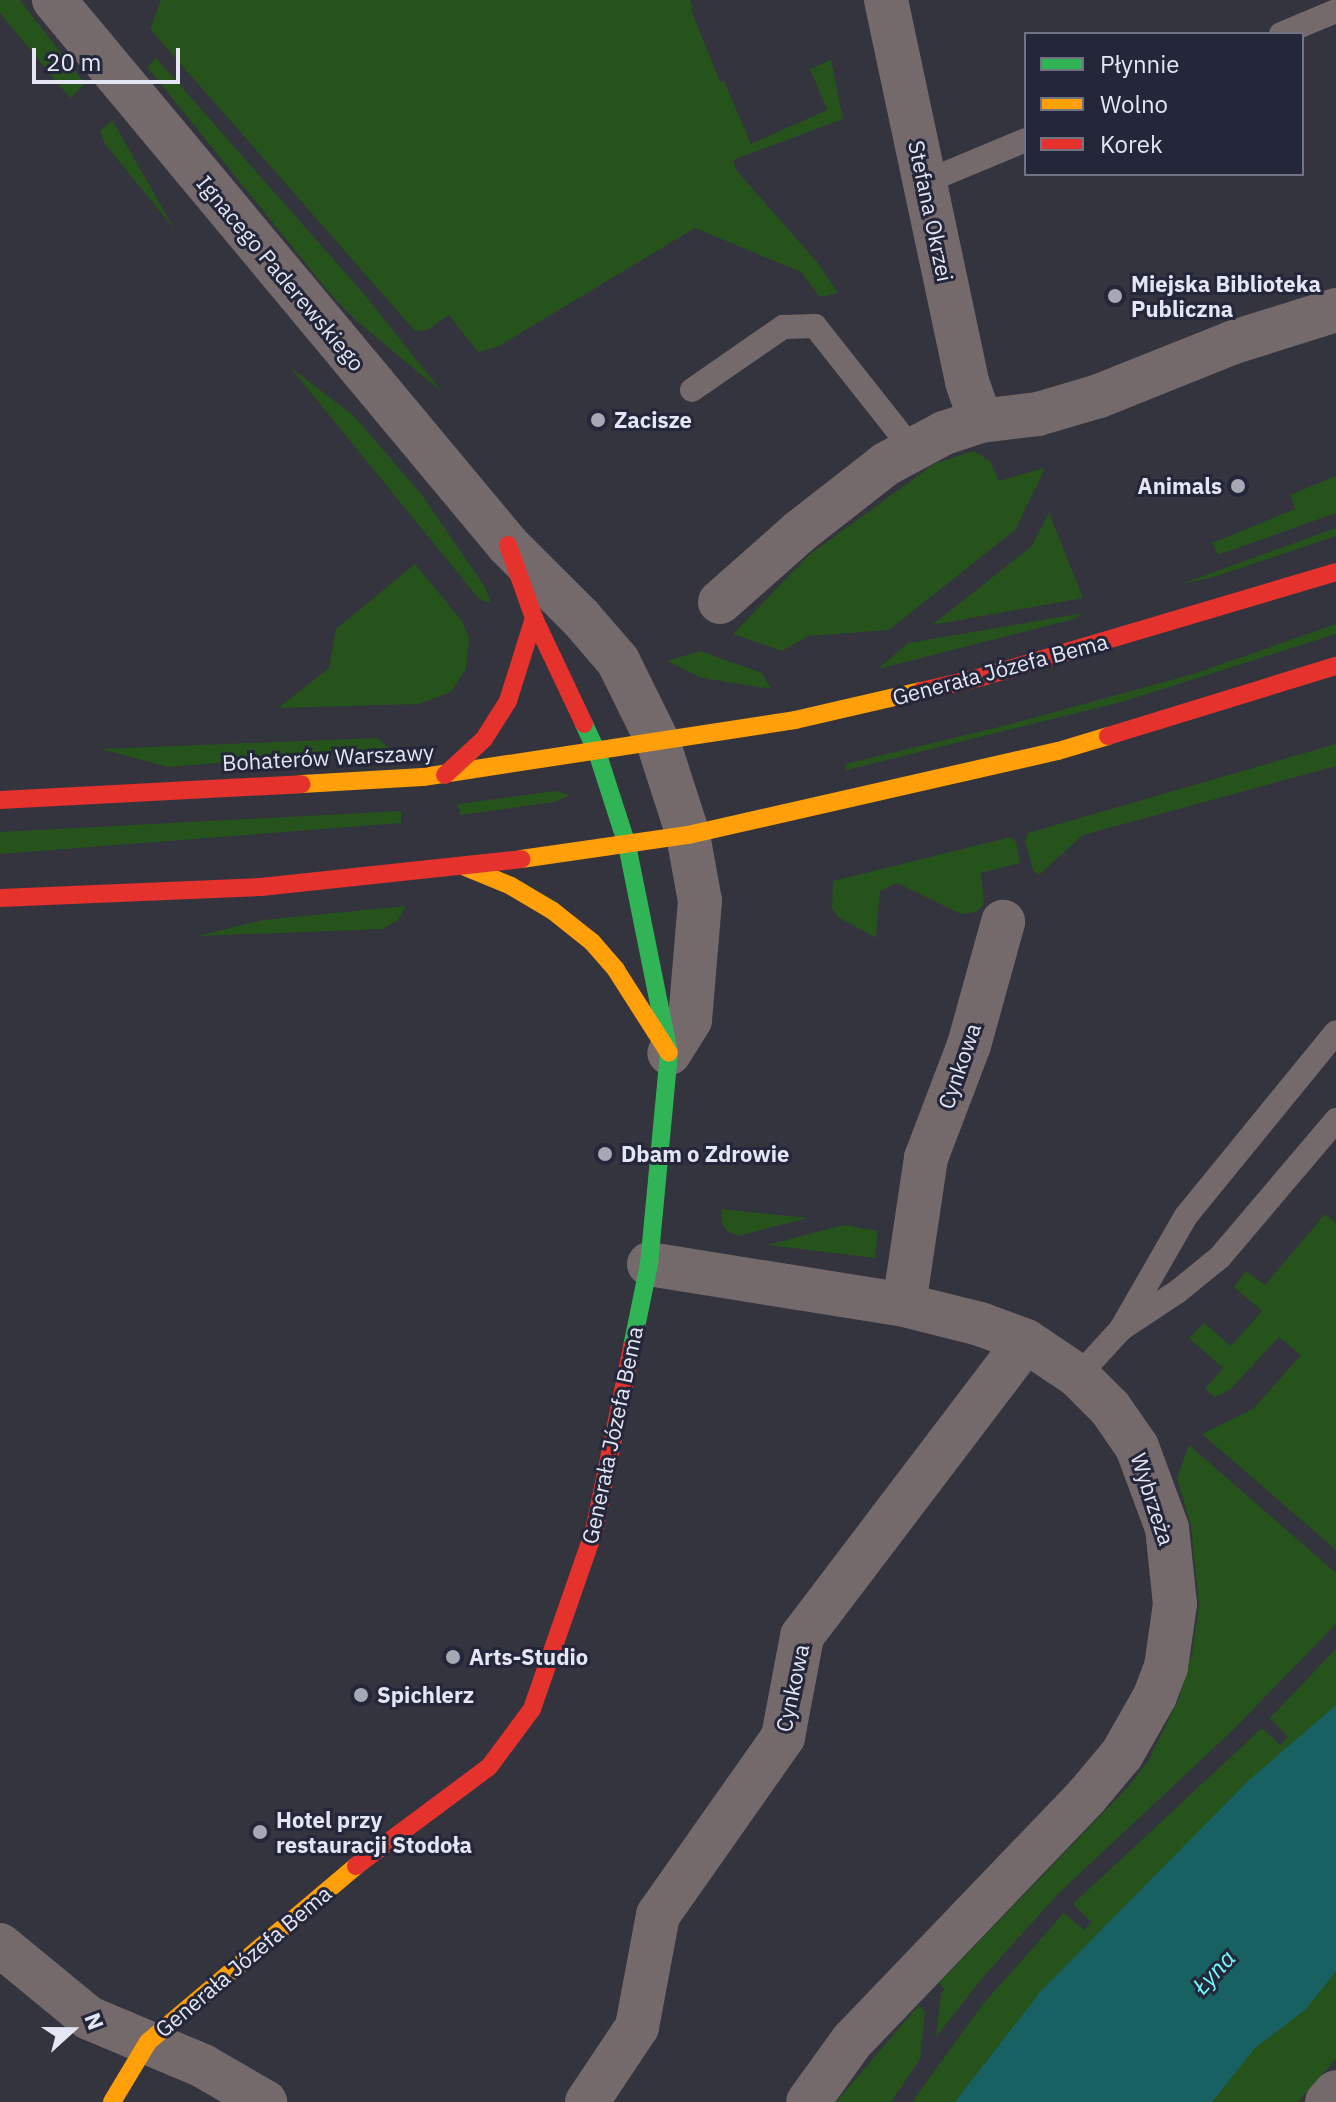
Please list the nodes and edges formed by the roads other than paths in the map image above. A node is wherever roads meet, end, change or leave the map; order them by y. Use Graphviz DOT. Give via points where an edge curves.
graph roads {
  1 [pos="886,0"];
  2 [pos="70,6"];
  3 [pos="1336,11"];
  4 [pos="1286,32"];
  5 [pos="1024,141"];
  6 [pos="925,182"];
  7 [pos="1336,310"];
  8 [pos="692,390"];
  9 [pos="981,421"];
  10 [pos="913,450"];
  11 [pos="508,545"];
  12 [pos="1336,572"];
  13 [pos="720,602"];
  14 [pos="534,618"];
  15 [pos="1336,666"];
  16 [pos="658,742"];
  17 [pos="597,752"];
  18 [pos="445,775"];
  19 [pos="0,800"];
  20 [pos="688,835"];
  21 [pos="627,845"];
  22 [pos="465,867"];
  23 [pos="0,898"];
  24 [pos="1003,922"];
  25 [pos="1336,1032"];
  26 [pos="669,1053"];
  27 [pos="1336,1120"];
  28 [pos="649,1264"];
  29 [pos="904,1305"];
  30 [pos="1121,1329"];
  31 [pos="1026,1341"];
  32 [pos="1078,1376"];
  33 [pos="0,1945"];
  34 [pos="148,2042"];
  35 [pos="1336,2092"];
  36 [pos="112,2102"];
  37 [pos="265,2102"];
  38 [pos="587,2102"];
  39 [pos="808,2102"];
  40 [pos="1327,2102"];
  1 -- 6 [label="street, Stefana Okrzei"];
  2 -- 11 [label="street, Ignacego Paderewskiego"];
  3 -- 4 [label="lane"];
  5 -- 6 [label="lane"];
  6 -- 9 [label="street, Stefana Okrzei" via="967,382"];
  7 -- 9 [label="street" via="1234,342 1099,396 1038,414"];
  8 -- 10 [label="lane" via="783,327 815,326"];
  9 -- 10 [label="street"];
  10 -- 13 [label="street" via="886,464 799,532"];
  11 -- 14 [label="main road, Ignacego Paderewskiego"];
  11 -- 16 [label="street, Ignacego Paderewskiego" via="618,661"];
  12 -- 16 [label="main road, Generała Józefa Bema" via="982,677 795,720"];
  14 -- 17 [label="main road, Ignacego Paderewskiego"];
  14 -- 18 [label="main road" via="508,701 484,739"];
  15 -- 20 [label="main road" via="1058,751"];
  16 -- 17 [label="main road, Bohaterów Warszawy"];
  16 -- 20 [label="street, Ignacego Paderewskiego"];
  17 -- 18 [label="main road, Bohaterów Warszawy"];
  17 -- 21 [label="main road, Generała Józefa Bema"];
  18 -- 19 [label="main road, Bohaterów Warszawy"];
  20 -- 21 [label="main road"];
  20 -- 26 [label="street, Generała Józefa Bema" via="700,901 696,957 690,1020"];
  21 -- 22 [label="main road"];
  21 -- 26 [label="main road, Generała Józefa Bema"];
  22 -- 23 [label="main road" via="261,887"];
  22 -- 26 [label="main road" via="532,898 586,936 616,970"];
  24 -- 29 [label="street, Cynkowa" via="969,1045 926,1158"];
  25 -- 30 [label="lane" via="1186,1216"];
  26 -- 28 [label="main road, Generała Józefa Bema"];
  27 -- 30 [label="lane" via="1220,1257"];
  28 -- 29 [label="street, Wybrzeża"];
  28 -- 34 [label="main road, Generała Józefa Bema" via="594,1531 532,1709 489,1767 360,1862"];
  29 -- 31 [label="street, Wybrzeża"];
  30 -- 32 [label="lane"];
  31 -- 32 [label="street, Wybrzeża"];
  31 -- 38 [label="street, Cynkowa" via="802,1636 783,1737 658,1915 637,2027"];
  32 -- 39 [label="street, Wybrzeża" via="1110,1408 1137,1447 1167,1528 1175,1604 1166,1667 1140,1724 1086,1797 872,2019"];
  33 -- 34 [label="street" via="89,2018"];
  34 -- 36 [label="main road, Generała Józefa Bema"];
  34 -- 37 [label="street"];
  35 -- 40 [label="street"];
}
